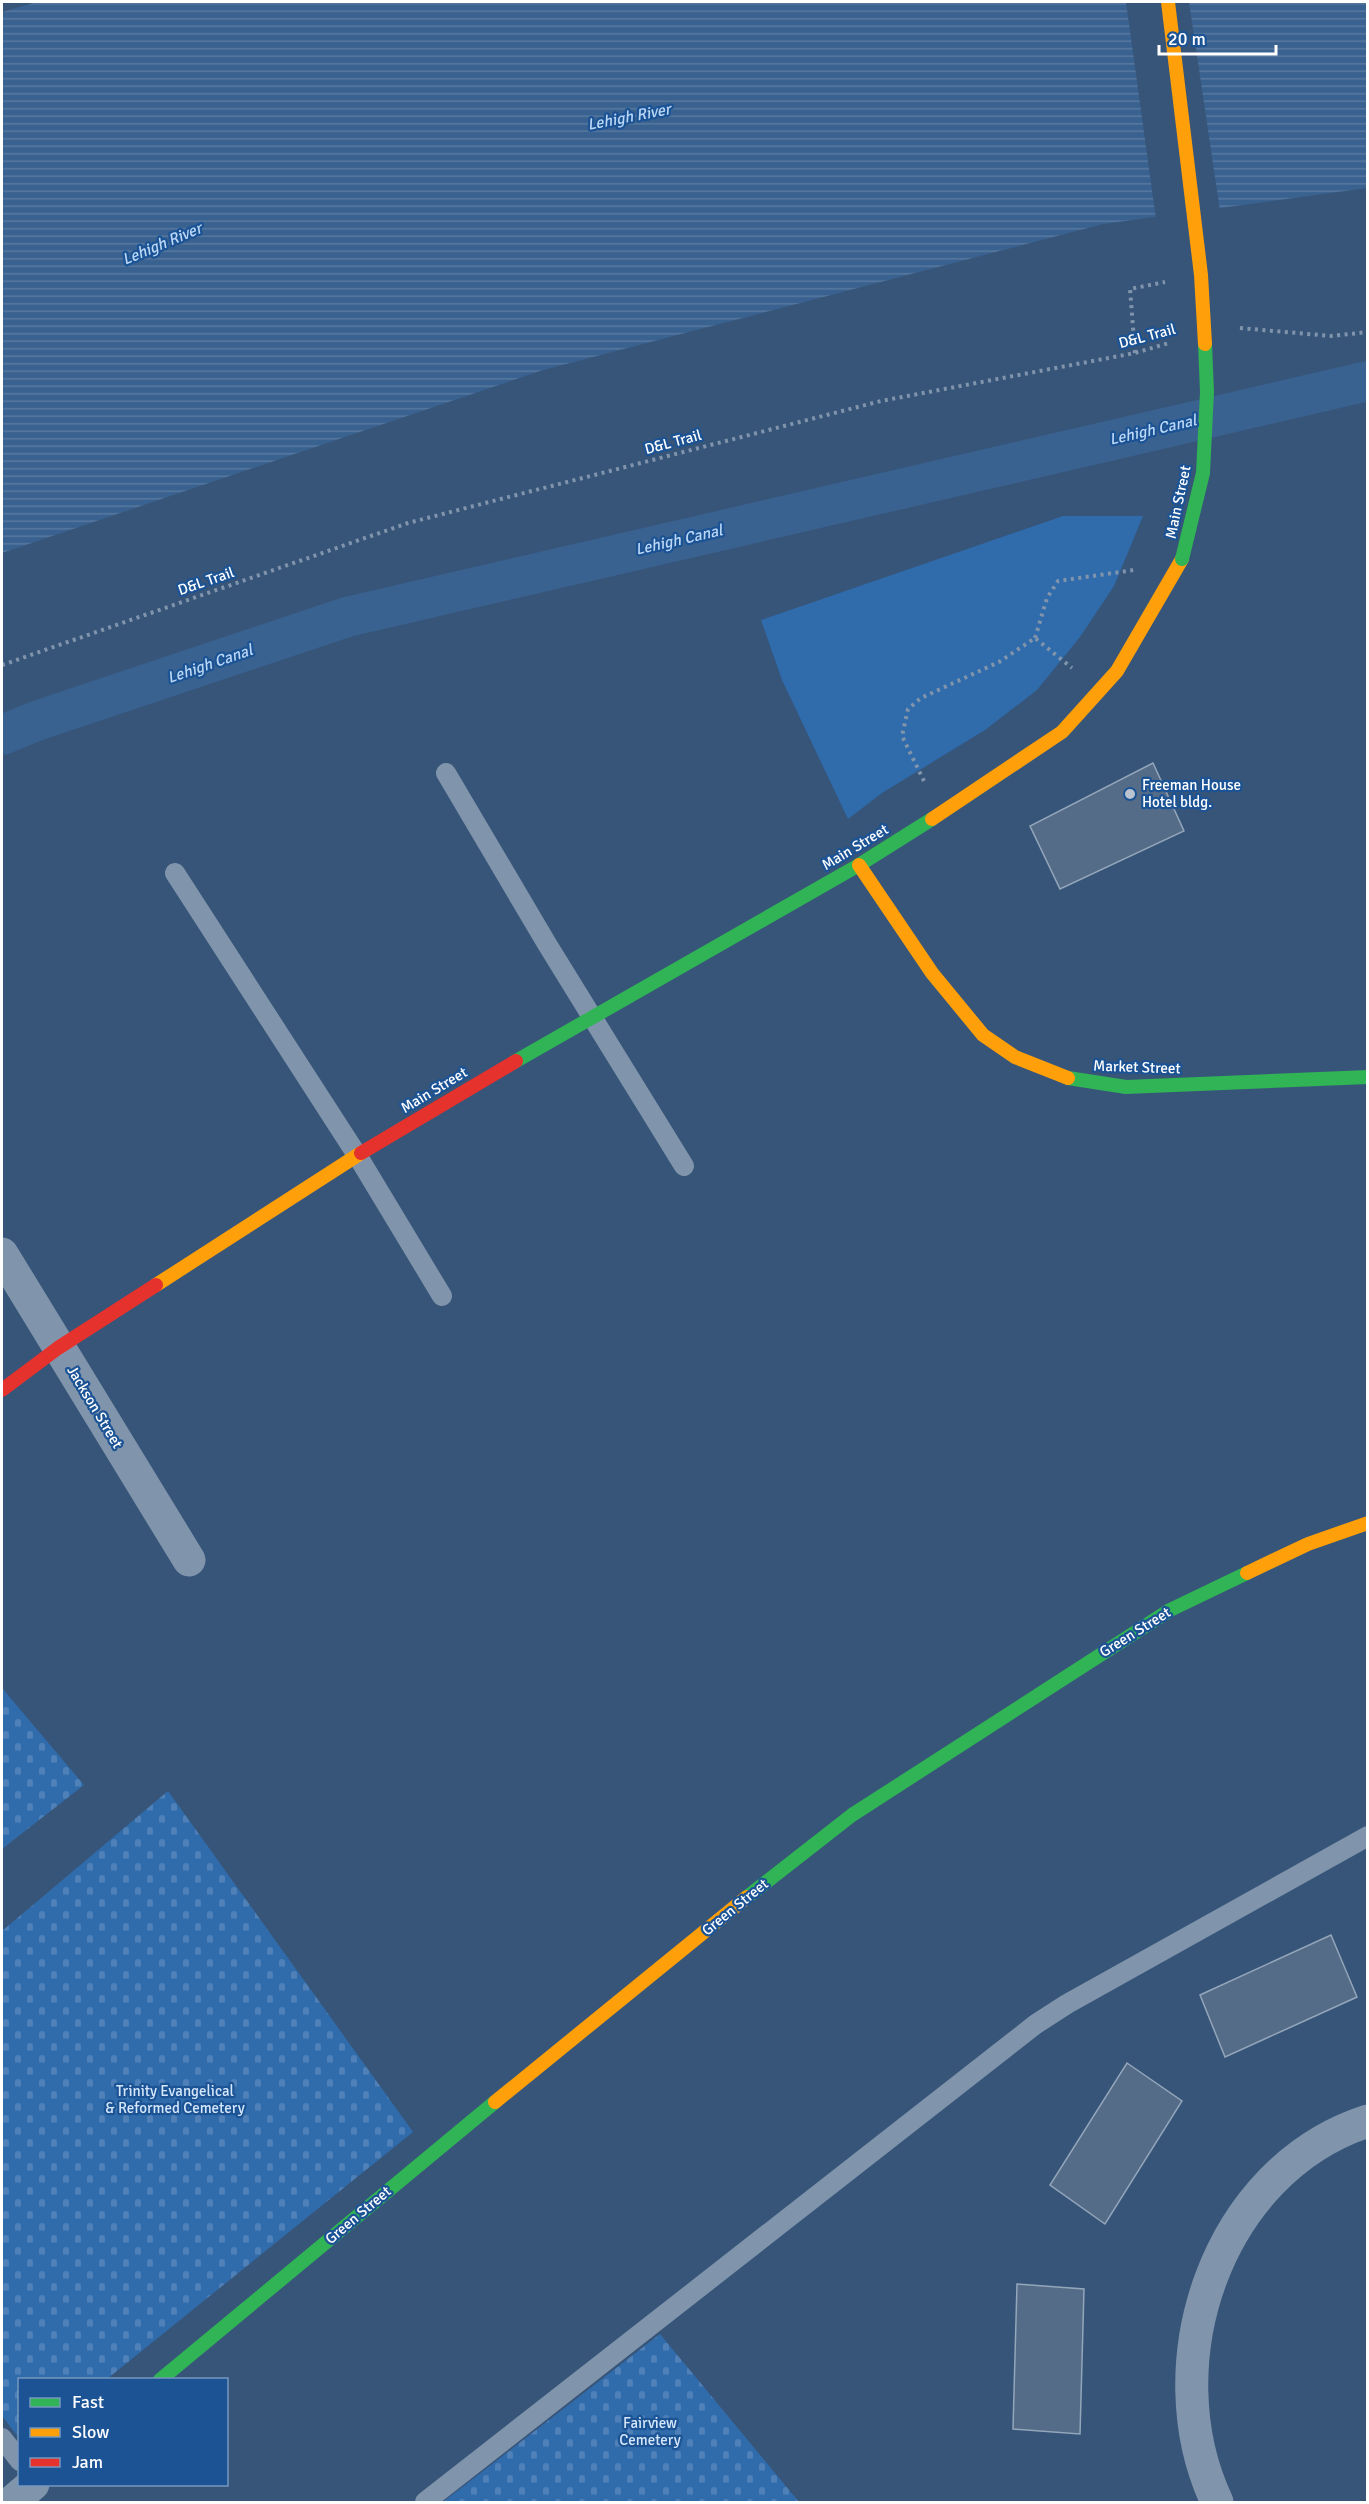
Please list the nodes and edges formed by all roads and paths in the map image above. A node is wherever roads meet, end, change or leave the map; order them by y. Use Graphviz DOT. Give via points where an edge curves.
graph roads {
  1 [pos="1168,2"];
  2 [pos="1130,289"];
  3 [pos="1234,328"];
  4 [pos="1368,332"];
  5 [pos="1179,340"];
  6 [pos="1135,353"];
  7 [pos="1170,580"];
  8 [pos="1035,638"];
  9 [pos="2,665"];
  10 [pos="1101,690"];
  11 [pos="446,773"];
  12 [pos="940,815"];
  13 [pos="859,865"];
  14 [pos="175,873"];
  15 [pos="592,1017"];
  16 [pos="1368,1077"];
  17 [pos="357,1155"];
  18 [pos="684,1166"];
  19 [pos="2,1254"];
  20 [pos="442,1296"];
  21 [pos="58,1348"];
  22 [pos="2,1390"];
  23 [pos="1368,1523"];
  24 [pos="189,1560"];
  25 [pos="1368,1836"];
  26 [pos="1368,2121"];
  27 [pos="161,2378"];
  28 [pos="2,2438"];
  29 [pos="18,2458"];
  30 [pos="31,2486"];
  31 [pos="12,2502"];
  32 [pos="425,2502"];
  33 [pos="1217,2502"];
  1 -- 7 [label="street, Main Street, bridge" via="1201,275 1207,392 1203,473 1182,559"];
  2 -- 6 [label="path"];
  3 -- 4 [label="path" via="1331,336"];
  5 -- 6 [label="path, D&L Trail"];
  6 -- 9 [label="path, D&L Trail" via="881,401 408,523"];
  7 -- 8 [label="path" via="1130,568 1092,578 1058,581 1047,598"];
  7 -- 10 [label="street, Main Street" via="1117,671"];
  8 -- 10 [label="path"];
  8 -- 12 [label="path" via="999,662 921,698 908,709 902,736"];
  10 -- 12 [label="street, Main Street" via="1062,732"];
  11 -- 15 [label="lane"];
  12 -- 13 [label="street, Main Street"];
  13 -- 15 [label="street, Main Street"];
  13 -- 16 [label="street, Market Street" via="939,983 977,1029 1000,1049 1059,1076 1126,1087"];
  14 -- 17 [label="lane"];
  15 -- 17 [label="street, Main Street"];
  15 -- 18 [label="lane"];
  17 -- 20 [label="lane"];
  17 -- 21 [label="street, Main Street"];
  19 -- 21 [label="street, Jackson Street"];
  21 -- 22 [label="street, Main Street"];
  21 -- 24 [label="street, Jackson Street"];
  23 -- 27 [label="street, Green Street" via="1308,1544 1170,1610 852,1815 457,2133"];
  25 -- 32 [label="lane" via="1036,2024"];
  26 -- 33 [label="street" via="1312,2147 1276,2175 1232,2236 1215,2270 1195,2330 1190,2391 1200,2457"];
  28 -- 29 [label="lane"];
  30 -- 31 [label="street"];
}
